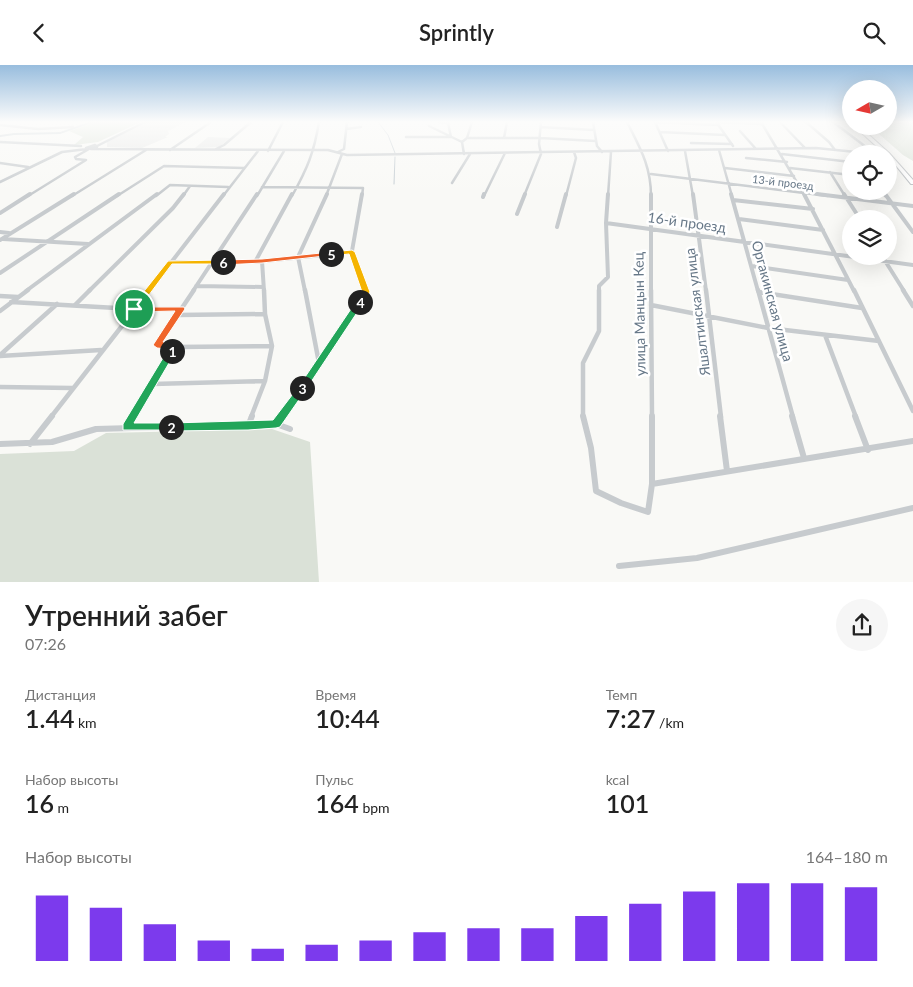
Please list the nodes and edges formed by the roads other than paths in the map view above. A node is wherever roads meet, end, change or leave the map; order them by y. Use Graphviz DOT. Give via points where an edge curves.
graph roads {
  1 [pos="61,146"];
  2 [pos="94,146"];
  3 [pos="97,146"];
  4 [pos="175,146"];
  5 [pos="225,146"];
  6 [pos="271,146"];
  7 [pos="315,146"];
  8 [pos="344,146"];
  9 [pos="463,146"];
  10 [pos="540,146"];
  11 [pos="596,146"];
  12 [pos="639,146"];
  13 [pos="666,146"];
  14 [pos="734,146"];
  15 [pos="753,146"];
  16 [pos="776,146"];
  17 [pos="832,146"];
  18 [pos="89,148"];
  19 [pos="805,148"];
  20 [pos="101,149"];
  21 [pos="222,149"];
  22 [pos="736,149"];
  23 [pos="756,149"];
  24 [pos="778,149"];
  25 [pos="146,150"];
  26 [pos="169,150"];
  27 [pos="314,150"];
  28 [pos="720,150"];
  29 [pos="835,150"];
  30 [pos="258,151"];
  31 [pos="268,151"];
  32 [pos="284,151"];
  33 [pos="668,151"];
  34 [pos="685,151"];
  35 [pos="842,151"];
  36 [pos="540,152"];
  37 [pos="574,152"];
  38 [pos="602,152"];
  39 [pos="642,152"];
  40 [pos="340,153"];
  41 [pos="505,153"];
  42 [pos="611,153"];
  43 [pos="464,154"];
  44 [pos="470,154"];
  45 [pos="782,154"];
  46 [pos="746,158"];
  47 [pos="842,161"];
  48 [pos="787,162"];
  49 [pos="0,163"];
  50 [pos="897,165"];
  51 [pos="30,167"];
  52 [pos="244,168"];
  53 [pos="725,168"];
  54 [pos="790,168"];
  55 [pos="830,172"];
  56 [pos="651,174"];
  57 [pos="842,174"];
  58 [pos="794,176"];
  59 [pos="691,179"];
  60 [pos="0,182"];
  61 [pos="452,183"];
  62 [pos="913,183"];
  63 [pos="730,184"];
  64 [pos="190,186"];
  65 [pos="228,187"];
  66 [pos="262,187"];
  67 [pos="296,187"];
  68 [pos="330,187"];
  69 [pos="842,190"];
  70 [pos="803,193"];
  71 [pos="484,197"];
  72 [pos="842,198"];
  73 [pos="733,200"];
  74 [pos="857,200"];
  75 [pos="890,200"];
  76 [pos="893,204"];
  77 [pos="913,207"];
  78 [pos="813,209"];
  79 [pos="0,213"];
  80 [pos="517,214"];
  81 [pos="739,219"];
  82 [pos="606,223"];
  83 [pos="557,227"];
  84 [pos="650,229"];
  85 [pos="823,230"];
  86 [pos="0,232"];
  87 [pos="913,232"];
  88 [pos="10,233"];
  89 [pos="699,235"];
  90 [pos="1,239"];
  91 [pos="46,241"];
  92 [pos="745,242"];
  93 [pos="88,244"];
  94 [pos="352,252"];
  95 [pos="836,255"];
  96 [pos="842,256"];
  97 [pos="298,257"];
  98 [pos="262,261"];
  99 [pos="170,262"];
  100 [pos="255,262"];
  101 [pos="211,263"];
  102 [pos="897,263"];
  103 [pos="888,265"];
  104 [pos="913,265"];
  105 [pos="752,266"];
  106 [pos="0,273"];
  107 [pos="848,280"];
  108 [pos="196,286"];
  109 [pos="263,287"];
  110 [pos="759,292"];
  111 [pos="0,296"];
  112 [pos="18,297"];
  113 [pos="11,302"];
  114 [pos="57,304"];
  115 [pos="75,305"];
  116 [pos="651,305"];
  117 [pos="913,305"];
  118 [pos="862,308"];
  119 [pos="134,309"];
  120 [pos="181,309"];
  121 [pos="0,311"];
  122 [pos="265,314"];
  123 [pos="178,315"];
  124 [pos="709,315"];
  125 [pos="768,328"];
  126 [pos="825,335"];
  127 [pos="879,341"];
  128 [pos="272,346"];
  129 [pos="174,347"];
  130 [pos="102,350"];
  131 [pos="0,355"];
  132 [pos="319,363"];
  133 [pos="265,381"];
  134 [pos="153,384"];
  135 [pos="0,387"];
  136 [pos="72,388"];
  137 [pos="913,395"];
  138 [pos="906,397"];
  139 [pos="913,411"];
  140 [pos="276,424"];
  141 [pos="248,426"];
  142 [pos="126,427"];
  143 [pos="290,429"];
  144 [pos="913,441"];
  145 [pos="30,444"];
  146 [pos="0,445"];
  147 [pos="868,450"];
  148 [pos="804,458"];
  149 [pos="727,471"];
  150 [pos="652,484"];
  151 [pos="913,508"];
  152 [pos="619,566"];
  1 -- 18 [label="street"];
  2 -- 18 [label="street"];
  3 -- 18 [label="street"];
  3 -- 20 [label="street"];
  4 -- 26 [label="street"];
  5 -- 21 [label="street"];
  6 -- 31 [label="street"];
  7 -- 27 [label="street"];
  8 -- 40 [label="street"];
  9 -- 43 [label="street"];
  10 -- 36 [label="street"];
  11 -- 38 [label="street"];
  12 -- 39 [label="street, улица Манцын Кец"];
  13 -- 33 [label="street"];
  14 -- 22 [label="street"];
  15 -- 23 [label="street"];
  16 -- 24 [label="street"];
  17 -- 29 [label="street"];
  18 -- 20 [label="street"];
  18 -- 51 [label="street" via="62,152"];
  18 -- 79 [label="street" via="75,157 86,161"];
  19 -- 24 [label="street"];
  19 -- 29 [label="street"];
  20 -- 25 [label="street"];
  21 -- 26 [label="street"];
  21 -- 30 [label="street"];
  22 -- 23 [label="street"];
  22 -- 28 [label="street"];
  23 -- 24 [label="street"];
  24 -- 45 [label="street"];
  25 -- 26 [label="street"];
  25 -- 88 [label="street"];
  27 -- 32 [label="street"];
  27 -- 40 [label="street"];
  27 -- 67 [label="street"];
  28 -- 34 [label="street"];
  28 -- 53 [label="street, Оргакинская улица"];
  29 -- 35 [label="street"];
  30 -- 31 [label="street"];
  30 -- 52 [label="street"];
  31 -- 32 [label="street"];
  32 -- 66 [label="street"];
  33 -- 34 [label="street"];
  33 -- 39 [label="street"];
  34 -- 59 [label="street, Яшалтинская улица"];
  36 -- 37 [label="street"];
  36 -- 41 [label="street"];
  36 -- 80 [label="street"];
  37 -- 38 [label="street"];
  37 -- 83 [label="street" via="576,158"];
  38 -- 42 [label="street"];
  39 -- 42 [label="street"];
  39 -- 56 [label="street, улица Манцын Кец"];
  40 -- 43 [label="street"];
  40 -- 68 [label="street"];
  41 -- 44 [label="street"];
  41 -- 71 [label="street"];
  42 -- 82 [label="street"];
  43 -- 44 [label="street"];
  44 -- 61 [label="street"];
  45 -- 47 [label="street"];
  45 -- 48 [label="street"];
  46 -- 48 [label="street"];
  48 -- 54 [label="street"];
  49 -- 51 [label="street"];
  50 -- 62 [label="highway"];
  51 -- 60 [label="street"];
  52 -- 65 [label="street"];
  52 -- 91 [label="street" via="164,166"];
  53 -- 58 [label="street"];
  53 -- 63 [label="street, Оргакинская улица"];
  54 -- 55 [label="street"];
  54 -- 58 [label="street"];
  55 -- 57 [label="street"];
  55 -- 69 [label="street"];
  56 -- 59 [label="street, 13-й проезд"];
  56 -- 84 [label="street, улица Манцын Кец"];
  58 -- 70 [label="street"];
  59 -- 63 [label="street, 13-й проезд"];
  59 -- 89 [label="street, Яшалтинская улица"];
  63 -- 70 [label="street, 13-й проезд"];
  63 -- 73 [label="street, Оргакинская улица"];
  64 -- 65 [label="street"];
  64 -- 93 [label="street" via="170,185"];
  64 -- 115 [label="street" via="173,208"];
  65 -- 99 [label="street"];
  66 -- 67 [label="street"];
  66 -- 101 [label="street"];
  67 -- 68 [label="street"];
  67 -- 100 [label="street"];
  68 -- 94 [label="street" via="363,188"];
  68 -- 97 [label="street"];
  70 -- 72 [label="street, 13-й проезд"];
  70 -- 78 [label="street"];
  73 -- 78 [label="street"];
  73 -- 81 [label="street, Оргакинская улица"];
  74 -- 76 [label="street, 13-й проезд"];
  75 -- 76 [label="street"];
  76 -- 77 [label="street, 13-й проезд"];
  76 -- 87 [label="street"];
  78 -- 85 [label="street"];
  81 -- 85 [label="street"];
  81 -- 92 [label="street, Оргакинская улица"];
  82 -- 84 [label="street, 16-й проезд"];
  82 -- 150 [label="street, улица Манцын Кец" via="608,277 599,286 599,331 583,363 583,418 591,448 596,491 648,512"];
  84 -- 89 [label="street, 16-й проезд"];
  84 -- 116 [label="street, улица Манцын Кец"];
  85 -- 95 [label="street"];
  86 -- 88 [label="street"];
  88 -- 90 [label="street"];
  89 -- 92 [label="street, 16-й проезд"];
  89 -- 124 [label="street, Яшалтинская улица"];
  90 -- 91 [label="street"];
  91 -- 93 [label="street"];
  91 -- 106 [label="street"];
  92 -- 95 [label="street, 16-й проезд"];
  92 -- 105 [label="street, Оргакинская улица"];
  93 -- 112 [label="street"];
  94 -- 97 [label="street"];
  94 -- 132 [label="street" via="366,292"];
  95 -- 96 [label="street, 16-й проезд"];
  95 -- 107 [label="street"];
  97 -- 98 [label="street"];
  97 -- 132 [label="street"];
  98 -- 100 [label="street"];
  98 -- 109 [label="street"];
  99 -- 101 [label="street"];
  99 -- 119 [label="street"];
  100 -- 101 [label="street"];
  101 -- 108 [label="street"];
  102 -- 104 [label="street, 16-й проезд"];
  103 -- 117 [label="street"];
  105 -- 107 [label="street"];
  105 -- 110 [label="street, Оргакинская улица"];
  107 -- 118 [label="street"];
  108 -- 109 [label="street"];
  108 -- 120 [label="street"];
  109 -- 122 [label="street"];
  110 -- 118 [label="street"];
  110 -- 125 [label="street, Оргакинская улица"];
  111 -- 112 [label="street"];
  112 -- 113 [label="street"];
  113 -- 114 [label="street"];
  113 -- 121 [label="street"];
  114 -- 115 [label="street"];
  114 -- 131 [label="street"];
  115 -- 119 [label="street"];
  116 -- 124 [label="street"];
  116 -- 150 [label="street, улица Манцын Кец"];
  118 -- 127 [label="street"];
  119 -- 120 [label="street"];
  119 -- 130 [label="street"];
  120 -- 123 [label="street"];
  122 -- 123 [label="street"];
  122 -- 128 [label="street"];
  123 -- 129 [label="street" via="157,345"];
  124 -- 125 [label="street"];
  124 -- 149 [label="street, Яшалтинская улица"];
  125 -- 126 [label="street"];
  125 -- 148 [label="street, Оргакинская улица"];
  126 -- 127 [label="street"];
  126 -- 147 [label="street"];
  127 -- 138 [label="street"];
  128 -- 129 [label="street"];
  128 -- 133 [label="street"];
  129 -- 134 [label="street"];
  130 -- 131 [label="street"];
  130 -- 136 [label="street"];
  132 -- 140 [label="street"];
  133 -- 134 [label="street"];
  133 -- 141 [label="street"];
  134 -- 142 [label="street"];
  135 -- 136 [label="street"];
  136 -- 145 [label="street"];
  137 -- 138 [label="street"];
  138 -- 139 [label="street"];
  140 -- 141 [label="street"];
  140 -- 143 [label="street"];
  141 -- 142 [label="street"];
  142 -- 145 [label="street" via="96,429"];
  144 -- 147 [label="street"];
  145 -- 146 [label="street"];
  147 -- 148 [label="street"];
  148 -- 149 [label="street"];
  149 -- 150 [label="street"];
  151 -- 152 [label="street" via="697,558"];
}
